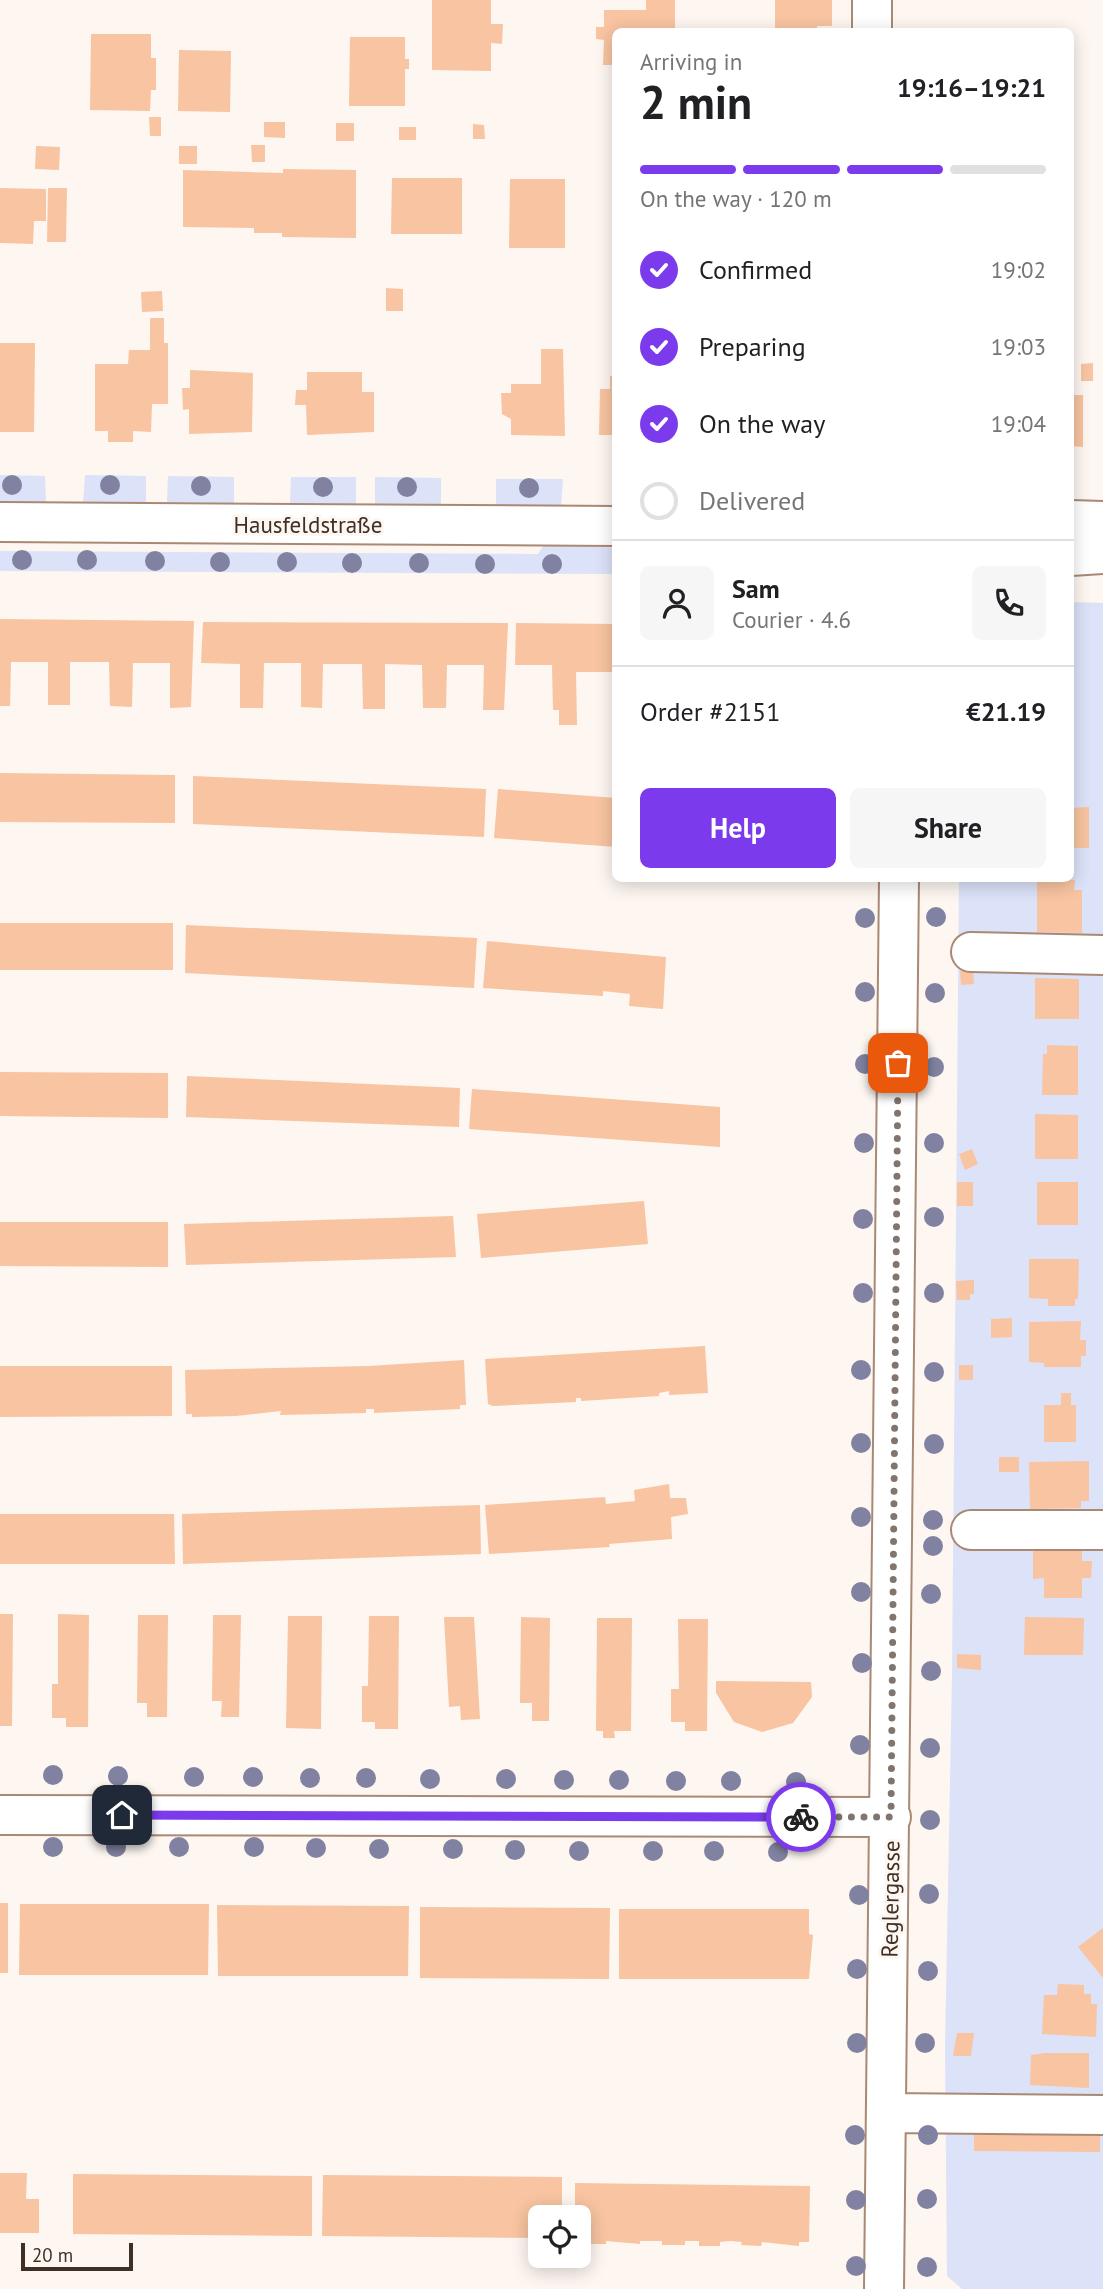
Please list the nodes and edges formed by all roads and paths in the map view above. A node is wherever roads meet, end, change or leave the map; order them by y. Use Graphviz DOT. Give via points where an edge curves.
graph roads {
  1 [pos="872,0"];
  2 [pos="872,28"];
  3 [pos="1074,520"];
  4 [pos="1103,521"];
  5 [pos="0,522"];
  6 [pos="612,526"];
  7 [pos="1103,554"];
  8 [pos="1074,555"];
  9 [pos="899,882"];
  10 [pos="971,952"];
  11 [pos="1103,955"];
  12 [pos="971,1530"];
  13 [pos="1103,1530"];
  14 [pos="0,1815"];
  15 [pos="891,1817"];
  16 [pos="888,2113"];
  17 [pos="1103,2115"];
  18 [pos="884,2289"];
  1 -- 2 [label="street"];
  3 -- 4 [label="street"];
  5 -- 6 [label="street, Hausfeldstraße"];
  7 -- 8 [label="street"];
  9 -- 15 [label="street, Reglergasse"];
  10 -- 11 [label="street"];
  12 -- 13 [label="street"];
  14 -- 15 [label="street"];
  15 -- 16 [label="street, Reglergasse"];
  16 -- 17 [label="street"];
  16 -- 18 [label="street, Reglergasse"];
}
